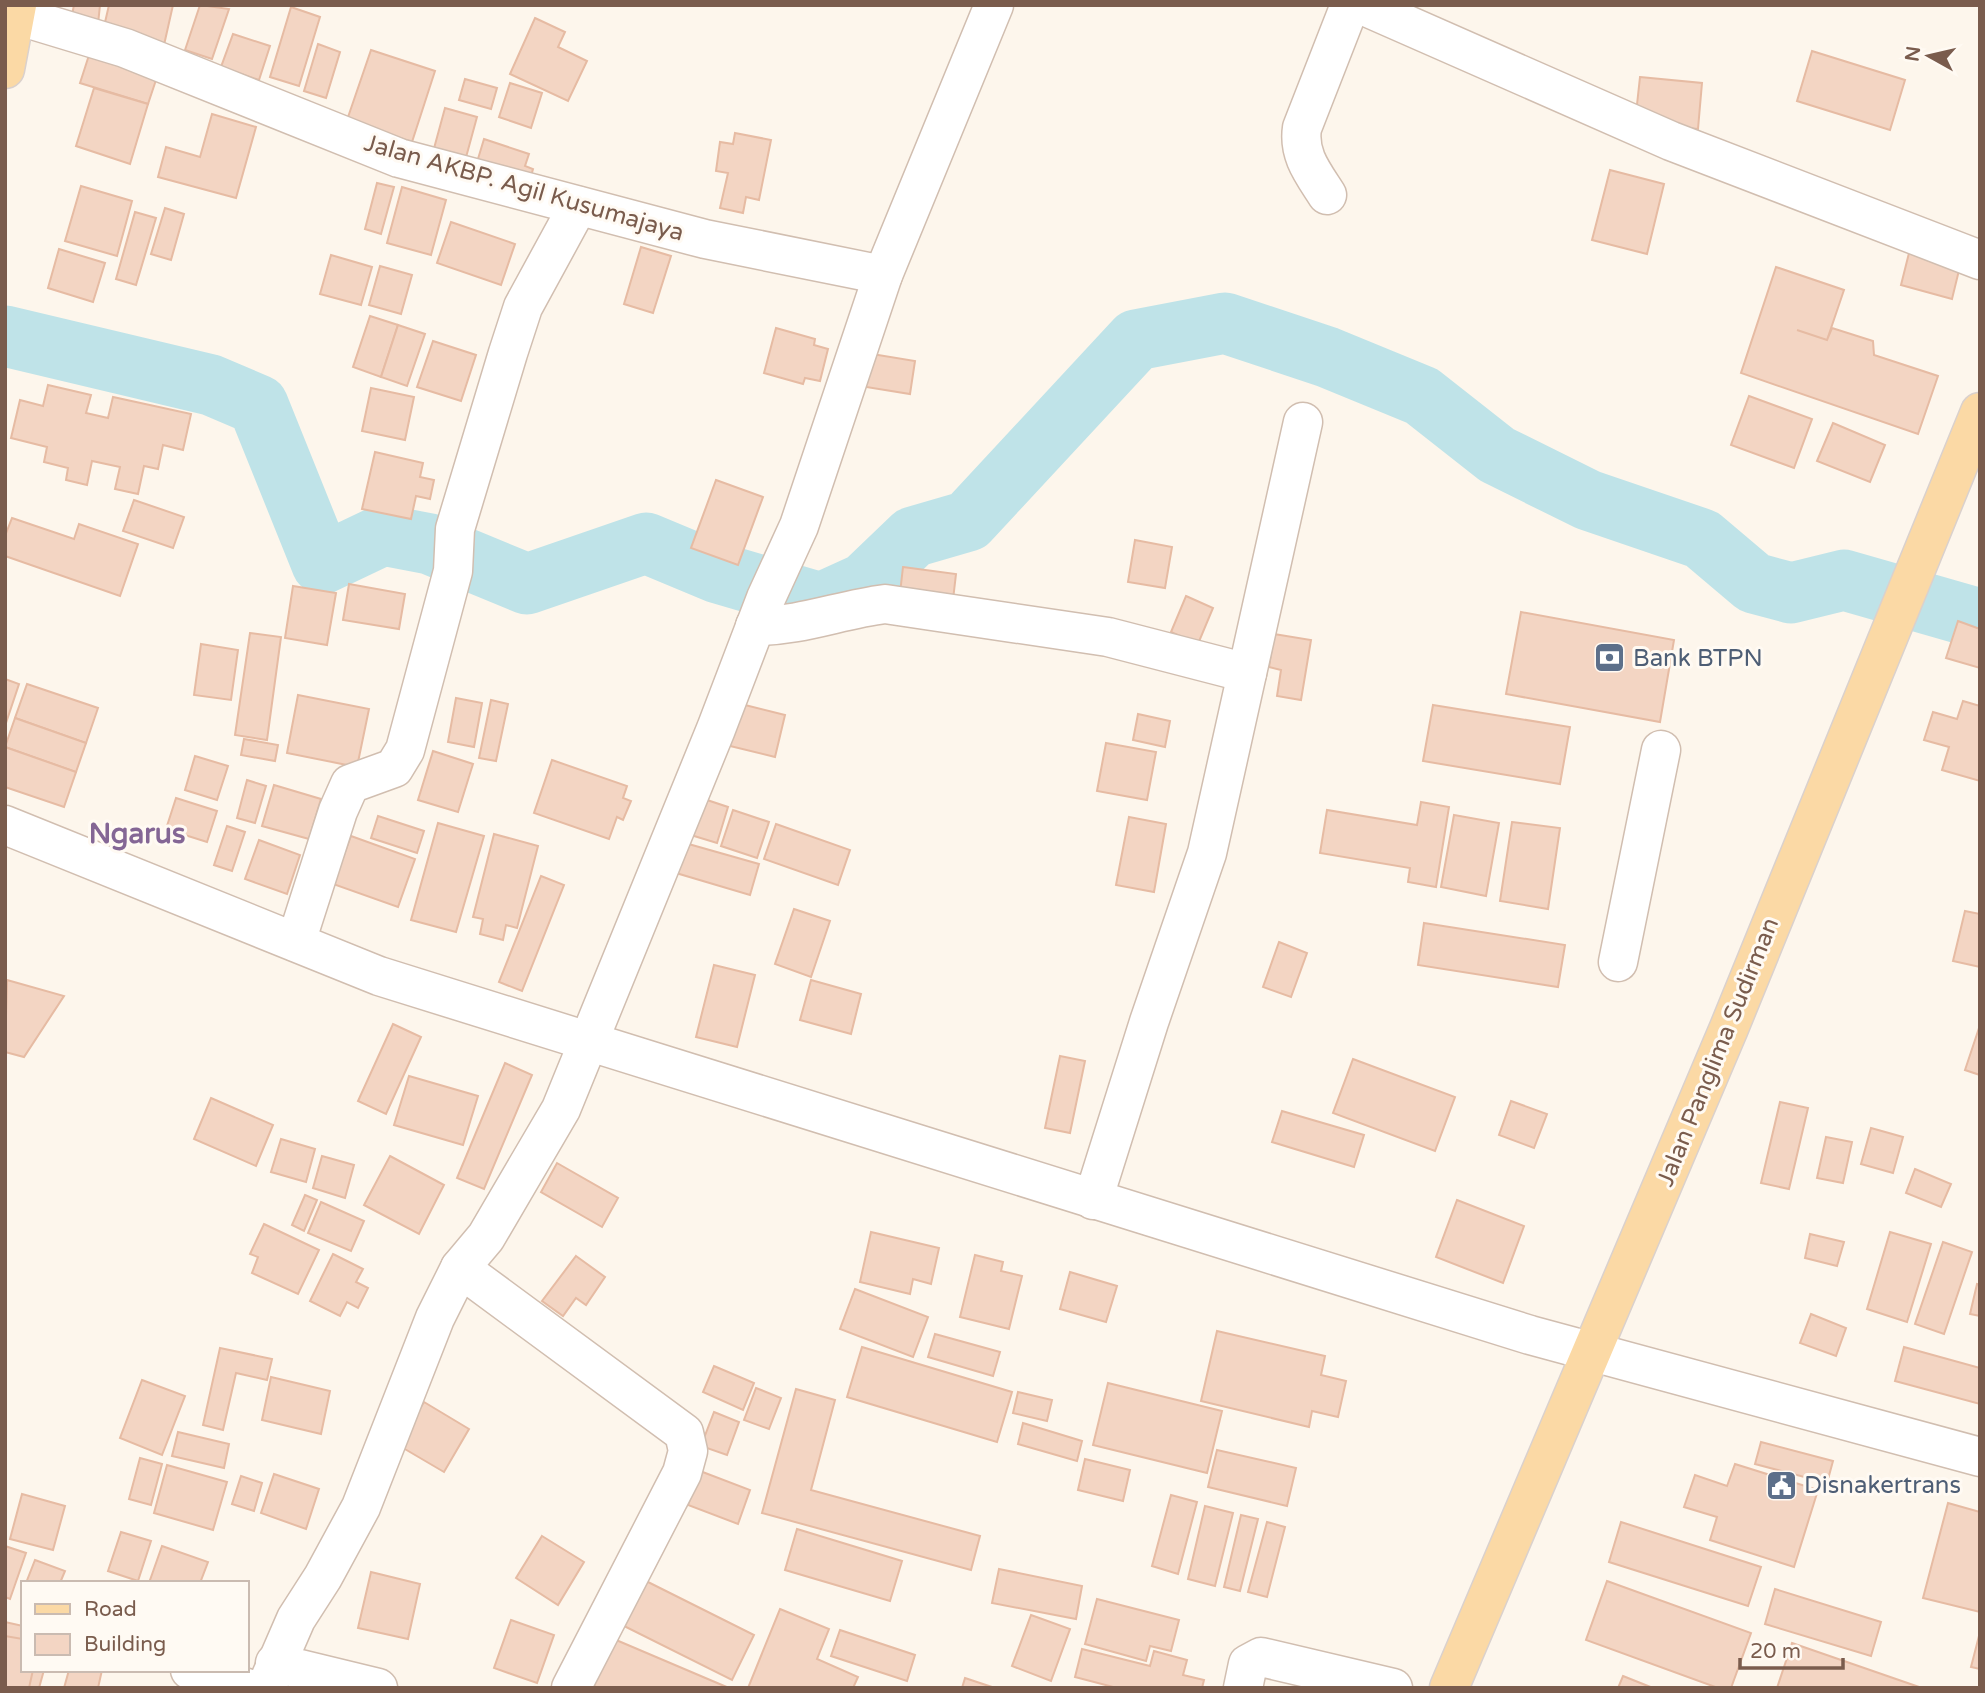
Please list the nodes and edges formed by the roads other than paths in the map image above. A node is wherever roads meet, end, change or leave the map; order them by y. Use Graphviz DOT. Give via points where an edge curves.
graph roads {
  1 [pos="995,5"];
  2 [pos="1350,5"];
  3 [pos="1362,5"];
  4 [pos="16,10"];
  5 [pos="5,68"];
  6 [pos="1327,195"];
  7 [pos="578,206"];
  8 [pos="1980,260"];
  9 [pos="883,275"];
  10 [pos="1980,412"];
  11 [pos="1303,422"];
  12 [pos="760,612"];
  13 [pos="1247,673"];
  14 [pos="1661,750"];
  15 [pos="5,825"];
  16 [pos="296,942"];
  17 [pos="1618,962"];
  18 [pos="588,1043"];
  19 [pos="1093,1200"];
  20 [pos="460,1268"];
  21 [pos="1593,1353"];
  22 [pos="1980,1457"];
  23 [pos="196,1672"];
  24 [pos="270,1675"];
  25 [pos="247,1688"];
  26 [pos="378,1688"];
  27 [pos="571,1688"];
  28 [pos="1243,1688"];
  29 [pos="1393,1688"];
  30 [pos="1449,1688"];
  1 -- 9 [label="street"];
  2 -- 6 [label="street" via="1300,141 1302,154"];
  3 -- 8 [label="street" via="1671,141"];
  4 -- 5 [label="main road"];
  4 -- 7 [label="street, Jalan AKBP. Agil Kusumajaya" via="125,48 399,158"];
  7 -- 9 [label="street, Jalan AKBP. Agil Kusumajaya" via="705,239"];
  7 -- 16 [label="street" via="523,307 455,529 453,572 405,750 394,768 350,784"];
  9 -- 12 [label="street" via="799,526"];
  10 -- 21 [label="main road, Jalan Panglima Sudirman"];
  11 -- 13 [label="street"];
  12 -- 13 [label="street" via="790,626 885,604 1108,637"];
  12 -- 18 [label="street"];
  13 -- 19 [label="street" via="1207,853"];
  14 -- 17 [label="street"];
  15 -- 16 [label="street"];
  16 -- 18 [label="street" via="379,976"];
  18 -- 19 [label="street"];
  18 -- 20 [label="street" via="561,1109 532,1161 486,1237"];
  19 -- 21 [label="street"];
  20 -- 24 [label="street" via="435,1318 361,1507 296,1619"];
  20 -- 27 [label="street" via="684,1433 688,1451 682,1473"];
  21 -- 22 [label="street"];
  21 -- 30 [label="main road, Jalan Panglima Sudirman"];
  23 -- 25 [label="street"];
  24 -- 26 [label="street"];
  28 -- 29 [label="street" via="1248,1664 1261,1657"];
}
